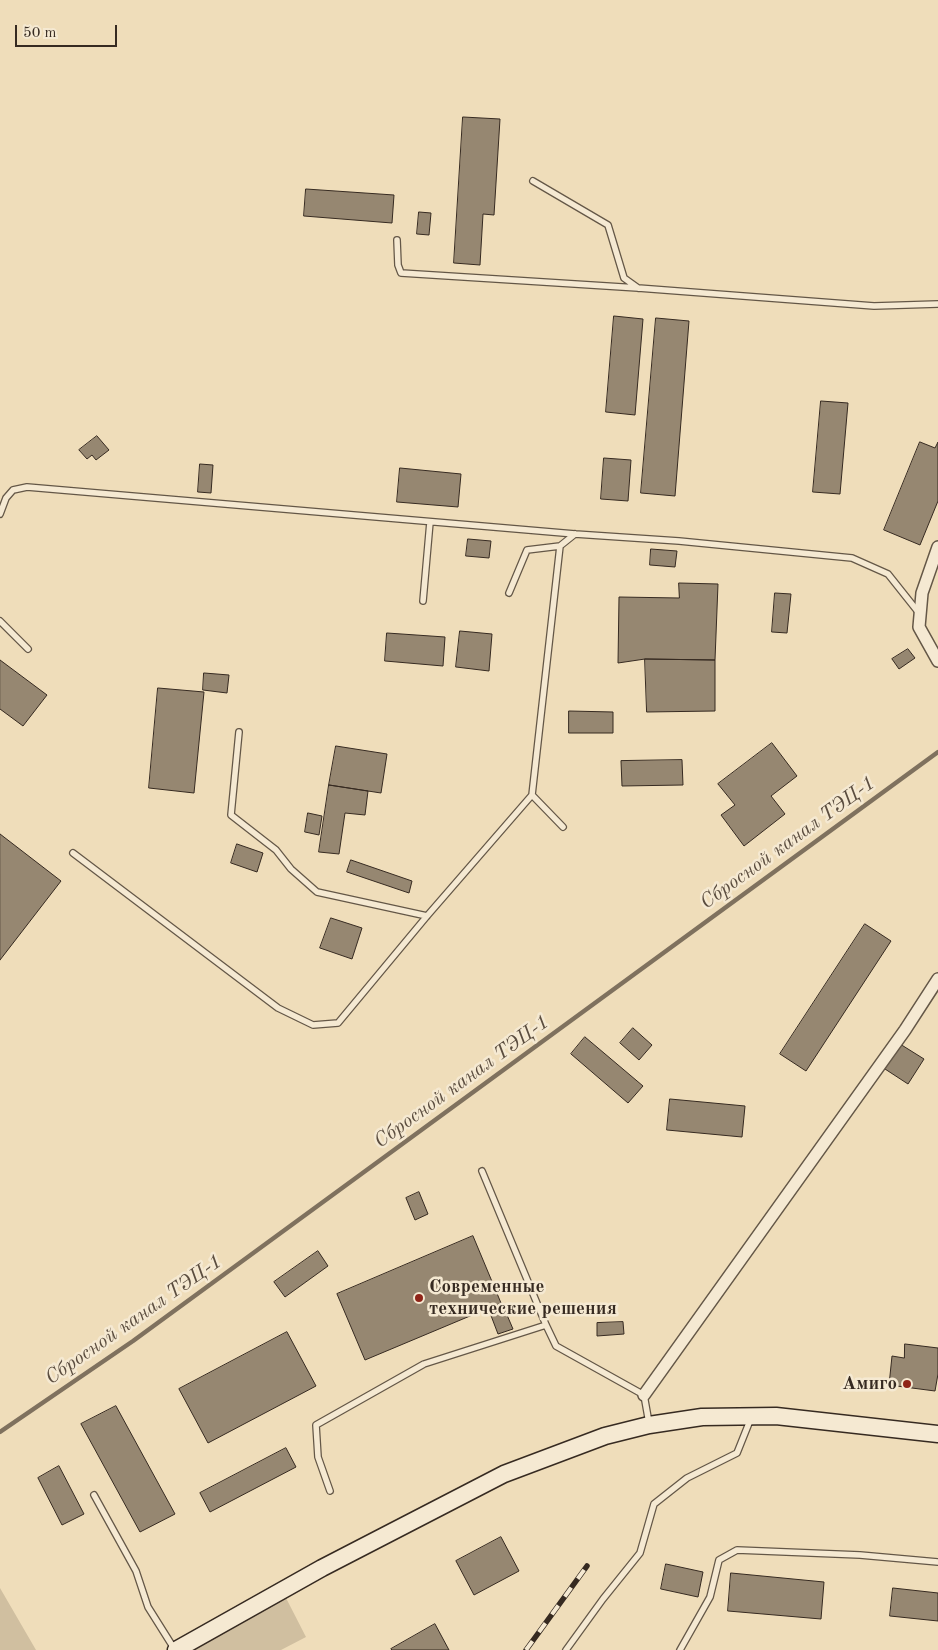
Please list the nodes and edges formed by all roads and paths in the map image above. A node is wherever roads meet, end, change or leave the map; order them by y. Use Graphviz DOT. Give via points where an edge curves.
graph roads {
  1 [pos="533,181"];
  2 [pos="397,240"];
  3 [pos="638,288"];
  4 [pos="938,304"];
  5 [pos="0,514"];
  6 [pos="430,522"];
  7 [pos="575,534"];
  8 [pos="560,546"];
  9 [pos="938,547"];
  10 [pos="509,593"];
  11 [pos="423,601"];
  12 [pos="920,615"];
  13 [pos="0,621"];
  14 [pos="28,649"];
  15 [pos="938,660"];
  16 [pos="239,732"];
  17 [pos="532,795"];
  18 [pos="563,828"];
  19 [pos="73,853"];
  20 [pos="427,916"];
  21 [pos="938,979"];
  22 [pos="482,1172"];
  23 [pos="546,1325"];
  24 [pos="644,1395"];
  25 [pos="752,1416"];
  26 [pos="649,1425"];
  27 [pos="938,1434"];
  28 [pos="330,1491"];
  29 [pos="94,1495"];
  30 [pos="938,1562"];
  31 [pos="175,1650"];
  32 [pos="566,1650"];
  33 [pos="680,1650"];
  1 -- 3 [label="lane" via="608,224 624,278"];
  2 -- 3 [label="lane" via="398,265 402,273"];
  3 -- 4 [label="lane" via="874,306"];
  5 -- 6 [label="lane" via="13,490 27,487"];
  6 -- 7 [label="lane"];
  6 -- 11 [label="lane"];
  7 -- 8 [label="lane"];
  7 -- 12 [label="lane" via="852,558 888,574"];
  8 -- 10 [label="lane" via="527,550"];
  8 -- 17 [label="lane"];
  9 -- 12 [label="street" via="922,593"];
  12 -- 15 [label="street" via="919,627"];
  13 -- 14 [label="lane"];
  16 -- 20 [label="lane" via="231,815 276,850 291,869 317,892"];
  17 -- 18 [label="lane"];
  17 -- 20 [label="lane"];
  19 -- 20 [label="lane" via="278,1008 313,1025 338,1023"];
  21 -- 24 [label="street"];
  22 -- 23 [label="lane"];
  23 -- 24 [label="lane" via="556,1346"];
  23 -- 28 [label="lane" via="424,1364 316,1425 318,1457"];
  24 -- 26 [label="lane"];
  25 -- 26 [label="main road" via="702,1417"];
  25 -- 27 [label="main road"];
  25 -- 32 [label="lane" via="737,1453 687,1478 654,1504 640,1553"];
  26 -- 31 [label="main road" via="605,1436 504,1474 322,1568"];
  29 -- 31 [label="lane" via="136,1571 148,1607"];
  30 -- 33 [label="lane" via="737,1550 719,1560 710,1597"];
}
